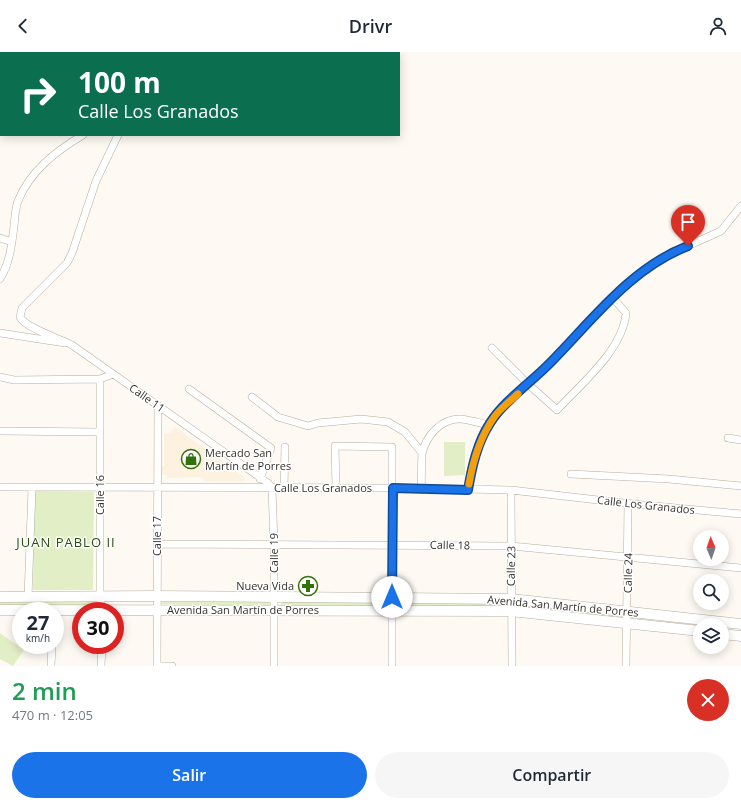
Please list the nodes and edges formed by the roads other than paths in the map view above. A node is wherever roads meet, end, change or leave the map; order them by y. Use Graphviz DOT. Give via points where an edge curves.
graph roads {
  1 [pos="82,136"];
  2 [pos="118,136"];
  3 [pos="741,206"];
  4 [pos="0,238"];
  5 [pos="12,242"];
  6 [pos="0,279"];
  7 [pos="613,298"];
  8 [pos="0,333"];
  9 [pos="72,345"];
  10 [pos="492,348"];
  11 [pos="113,374"];
  12 [pos="0,380"];
  13 [pos="100,380"];
  14 [pos="528,384"];
  15 [pos="189,389"];
  16 [pos="252,398"];
  17 [pos="158,406"];
  18 [pos="489,425"];
  19 [pos="0,431"];
  20 [pos="100,432"];
  21 [pos="728,438"];
  22 [pos="741,440"];
  23 [pos="285,447"];
  24 [pos="422,453"];
  25 [pos="571,474"];
  26 [pos="260,479"];
  27 [pos="741,486"];
  28 [pos="0,487"];
  29 [pos="32,488"];
  30 [pos="100,488"];
  31 [pos="158,488"];
  32 [pos="272,488"];
  33 [pos="284,488"];
  34 [pos="336,488"];
  35 [pos="393,488"];
  36 [pos="422,488"];
  37 [pos="468,490"];
  38 [pos="511,490"];
  39 [pos="628,504"];
  40 [pos="741,514"];
  41 [pos="157,544"];
  42 [pos="274,544"];
  43 [pos="393,545"];
  44 [pos="511,546"];
  45 [pos="628,556"];
  46 [pos="741,568"];
  47 [pos="100,596"];
  48 [pos="157,596"];
  49 [pos="0,597"];
  50 [pos="28,597"];
  51 [pos="392,597"];
  52 [pos="275,598"];
  53 [pos="510,599"];
  54 [pos="101,602"];
  55 [pos="0,610"];
  56 [pos="12,610"];
  57 [pos="157,610"];
  58 [pos="393,610"];
  59 [pos="124,611"];
  60 [pos="274,611"];
  61 [pos="510,611"];
  62 [pos="627,611"];
  63 [pos="627,623"];
  64 [pos="741,624"];
  65 [pos="693,630"];
  66 [pos="729,635"];
  67 [pos="741,636"];
  68 [pos="52,654"];
  69 [pos="102,654"];
  70 [pos="51,666"];
  71 [pos="101,666"];
  72 [pos="157,666"];
  73 [pos="172,666"];
  74 [pos="274,666"];
  75 [pos="392,666"];
  76 [pos="512,666"];
  77 [pos="626,666"];
  1 -- 5 [label="street" via="59,150 31,178 18,203"];
  2 -- 9 [label="street, Calle 11" via="96,181 72,253 67,262 22,308 20,314 27,326"];
  3 -- 7 [label="street" via="721,231 661,258"];
  4 -- 5 [label="street"];
  5 -- 6 [label="street"];
  7 -- 14 [label="street"];
  7 -- 14 [label="street" via="626,313 619,336 609,354 557,410"];
  8 -- 9 [label="street"];
  9 -- 11 [label="street, Calle 11"];
  10 -- 14 [label="street"];
  11 -- 13 [label="street"];
  11 -- 17 [label="street, Calle 11"];
  12 -- 13 [label="street"];
  13 -- 20 [label="street, Calle 16"];
  14 -- 18 [label="street"];
  15 -- 26 [label="street" via="271,448"];
  16 -- 24 [label="street" via="278,417 308,426 360,419 388,422 405,432"];
  17 -- 26 [label="street, Calle 11"];
  17 -- 31 [label="street, Calle 17"];
  18 -- 24 [label="street" via="460,419 448,421 438,426 429,437"];
  18 -- 37 [label="street" via="471,470"];
  19 -- 20 [label="street"];
  20 -- 30 [label="street, Calle 16"];
  21 -- 22 [label="street"];
  23 -- 33 [label="street"];
  24 -- 36 [label="street"];
  25 -- 27 [label="street"];
  26 -- 32 [label="street, Calle 11"];
  28 -- 29 [label="street, Calle Los Granados"];
  29 -- 30 [label="street, Calle Los Granados"];
  29 -- 50 [label="street"];
  30 -- 31 [label="street, Calle Los Granados"];
  30 -- 47 [label="street, Calle 16"];
  31 -- 32 [label="street, Calle Los Granados"];
  31 -- 41 [label="street, Calle 17"];
  32 -- 33 [label="street, Calle Los Granados"];
  32 -- 42 [label="street, Calle 19"];
  33 -- 34 [label="street, Calle Los Granados"];
  34 -- 35 [label="street, Calle Los Granados"];
  34 -- 35 [label="street" via="335,446 392,447"];
  35 -- 36 [label="street, Calle Los Granados"];
  35 -- 43 [label="street"];
  36 -- 37 [label="street, Calle Los Granados"];
  37 -- 38 [label="street, Calle Los Granados"];
  38 -- 39 [label="street, Calle Los Granados"];
  38 -- 44 [label="street, Calle 23"];
  39 -- 40 [label="street, Calle Los Granados"];
  39 -- 45 [label="street, Calle 24"];
  41 -- 42 [label="street, Calle 18"];
  41 -- 48 [label="street, Calle 17"];
  42 -- 43 [label="street, Calle 18"];
  42 -- 52 [label="street, Calle 19"];
  43 -- 44 [label="street, Calle 18"];
  43 -- 51 [label="street"];
  44 -- 45 [label="street, Calle 18"];
  44 -- 53 [label="street, Calle 23"];
  45 -- 46 [label="street, Calle 18"];
  45 -- 62 [label="street, Calle 24"];
  47 -- 48 [label="main road, Avenida San Martín de Porres"];
  47 -- 50 [label="main road, Avenida San Martín de Porres"];
  47 -- 54 [label="street, Calle 16"];
  48 -- 52 [label="main road, Avenida San Martín de Porres"];
  48 -- 57 [label="street, Calle 17"];
  49 -- 50 [label="main road, Avenida San Martín de Porres"];
  51 -- 52 [label="main road, Avenida San Martín de Porres"];
  51 -- 53 [label="main road, Avenida San Martín de Porres"];
  51 -- 58 [label="street"];
  52 -- 60 [label="street, Calle 19"];
  53 -- 61 [label="street, Calle 23"];
  53 -- 62 [label="main road, Avenida San Martín de Porres"];
  55 -- 56 [label="main road, Avenida San Martín de Porres"];
  57 -- 59 [label="main road, Avenida San Martín de Porres"];
  57 -- 60 [label="main road, Avenida San Martín de Porres"];
  57 -- 72 [label="street, Calle 17"];
  58 -- 60 [label="main road, Avenida San Martín de Porres"];
  58 -- 61 [label="main road, Avenida San Martín de Porres"];
  58 -- 75 [label="street"];
  60 -- 74 [label="street, Calle 19"];
  61 -- 63 [label="main road, Avenida San Martín de Porres"];
  61 -- 76 [label="street, Calle 23"];
  62 -- 63 [label="street, Calle 24"];
  62 -- 64 [label="main road, Avenida San Martín de Porres"];
  63 -- 65 [label="main road, Avenida San Martín de Porres"];
  63 -- 77 [label="street, Calle 24"];
  66 -- 67 [label="main road"];
  68 -- 70 [label="street"];
  69 -- 71 [label="street"];
  72 -- 73 [label="street"];
}
